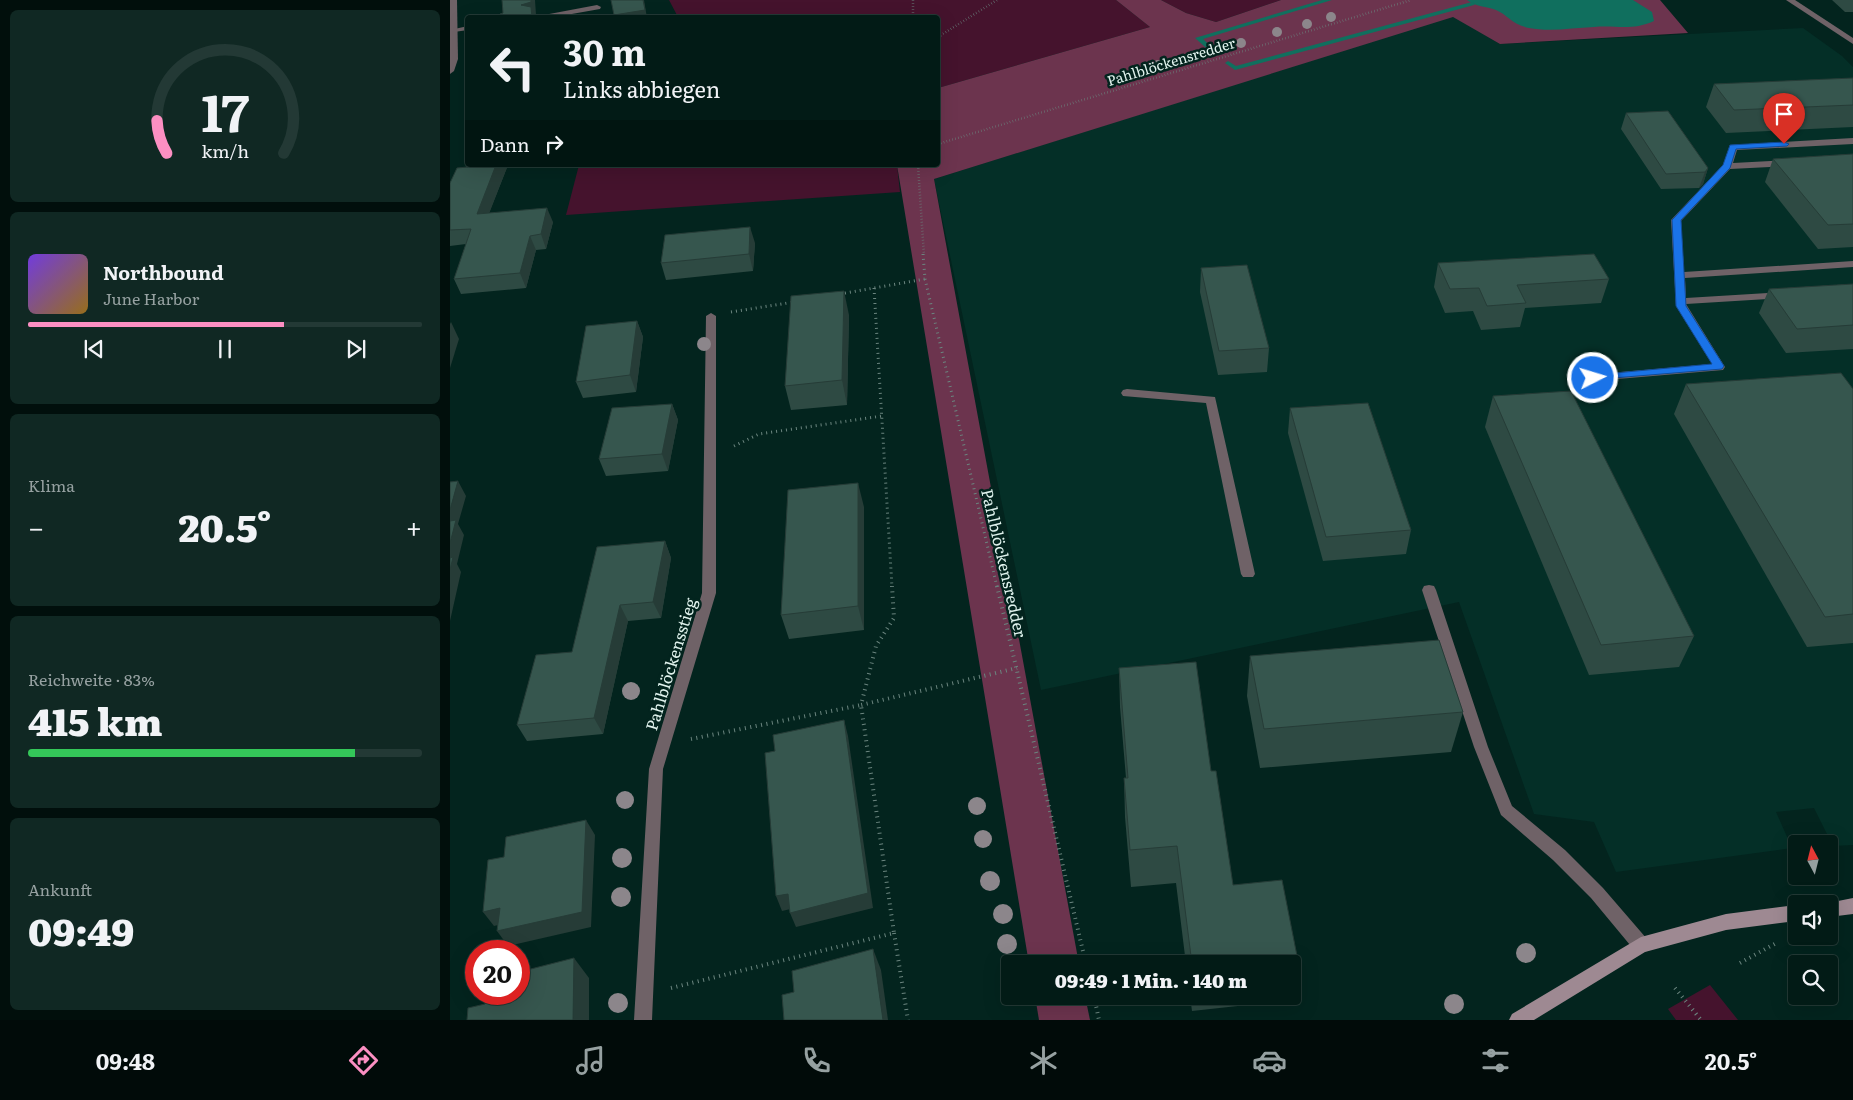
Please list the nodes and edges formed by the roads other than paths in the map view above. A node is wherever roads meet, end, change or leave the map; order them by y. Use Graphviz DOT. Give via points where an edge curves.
graph roads {
  1 [pos="454,0"];
  2 [pos="1790,0"];
  3 [pos="598,7"];
  4 [pos="452,12"];
  5 [pos="550,15"];
  6 [pos="465,28"];
  7 [pos="454,30"];
  8 [pos="1853,42"];
  9 [pos="450,71"];
  10 [pos="1853,141"];
  11 [pos="1804,162"];
  12 [pos="1727,166"];
  13 [pos="1853,264"];
  14 [pos="1679,275"];
  15 [pos="1796,294"];
  16 [pos="1681,301"];
  17 [pos="711,316"];
  18 [pos="1575,380"];
  19 [pos="1127,393"];
  20 [pos="1248,574"];
  21 [pos="1429,590"];
  22 [pos="1853,906"];
  23 [pos="1838,908"];
  24 [pos="1788,914"];
  25 [pos="1640,945"];
  26 [pos="643,1020"];
  27 [pos="1518,1020"];
  1 -- 4 [label="street"];
  2 -- 8 [label="street"];
  3 -- 5 [label="street"];
  4 -- 7 [label="street"];
  6 -- 7 [label="street"];
  7 -- 9 [label="street" via="454,60"];
  10 -- 12 [label="street" via="1733,147"];
  11 -- 12 [label="street"];
  12 -- 14 [label="street" via="1676,220"];
  13 -- 14 [label="street"];
  14 -- 16 [label="street"];
  15 -- 16 [label="street"];
  16 -- 18 [label="street" via="1681,306 1719,366"];
  17 -- 26 [label="street, Pahlblöckensstieg" via="709,594 656,769"];
  19 -- 20 [label="street" via="1210,400"];
  21 -- 25 [label="street" via="1481,747 1506,810 1597,894"];
  22 -- 23 [label="main road"];
  24 -- 25 [label="main road" via="1726,922"];
  25 -- 27 [label="main road"];
}
